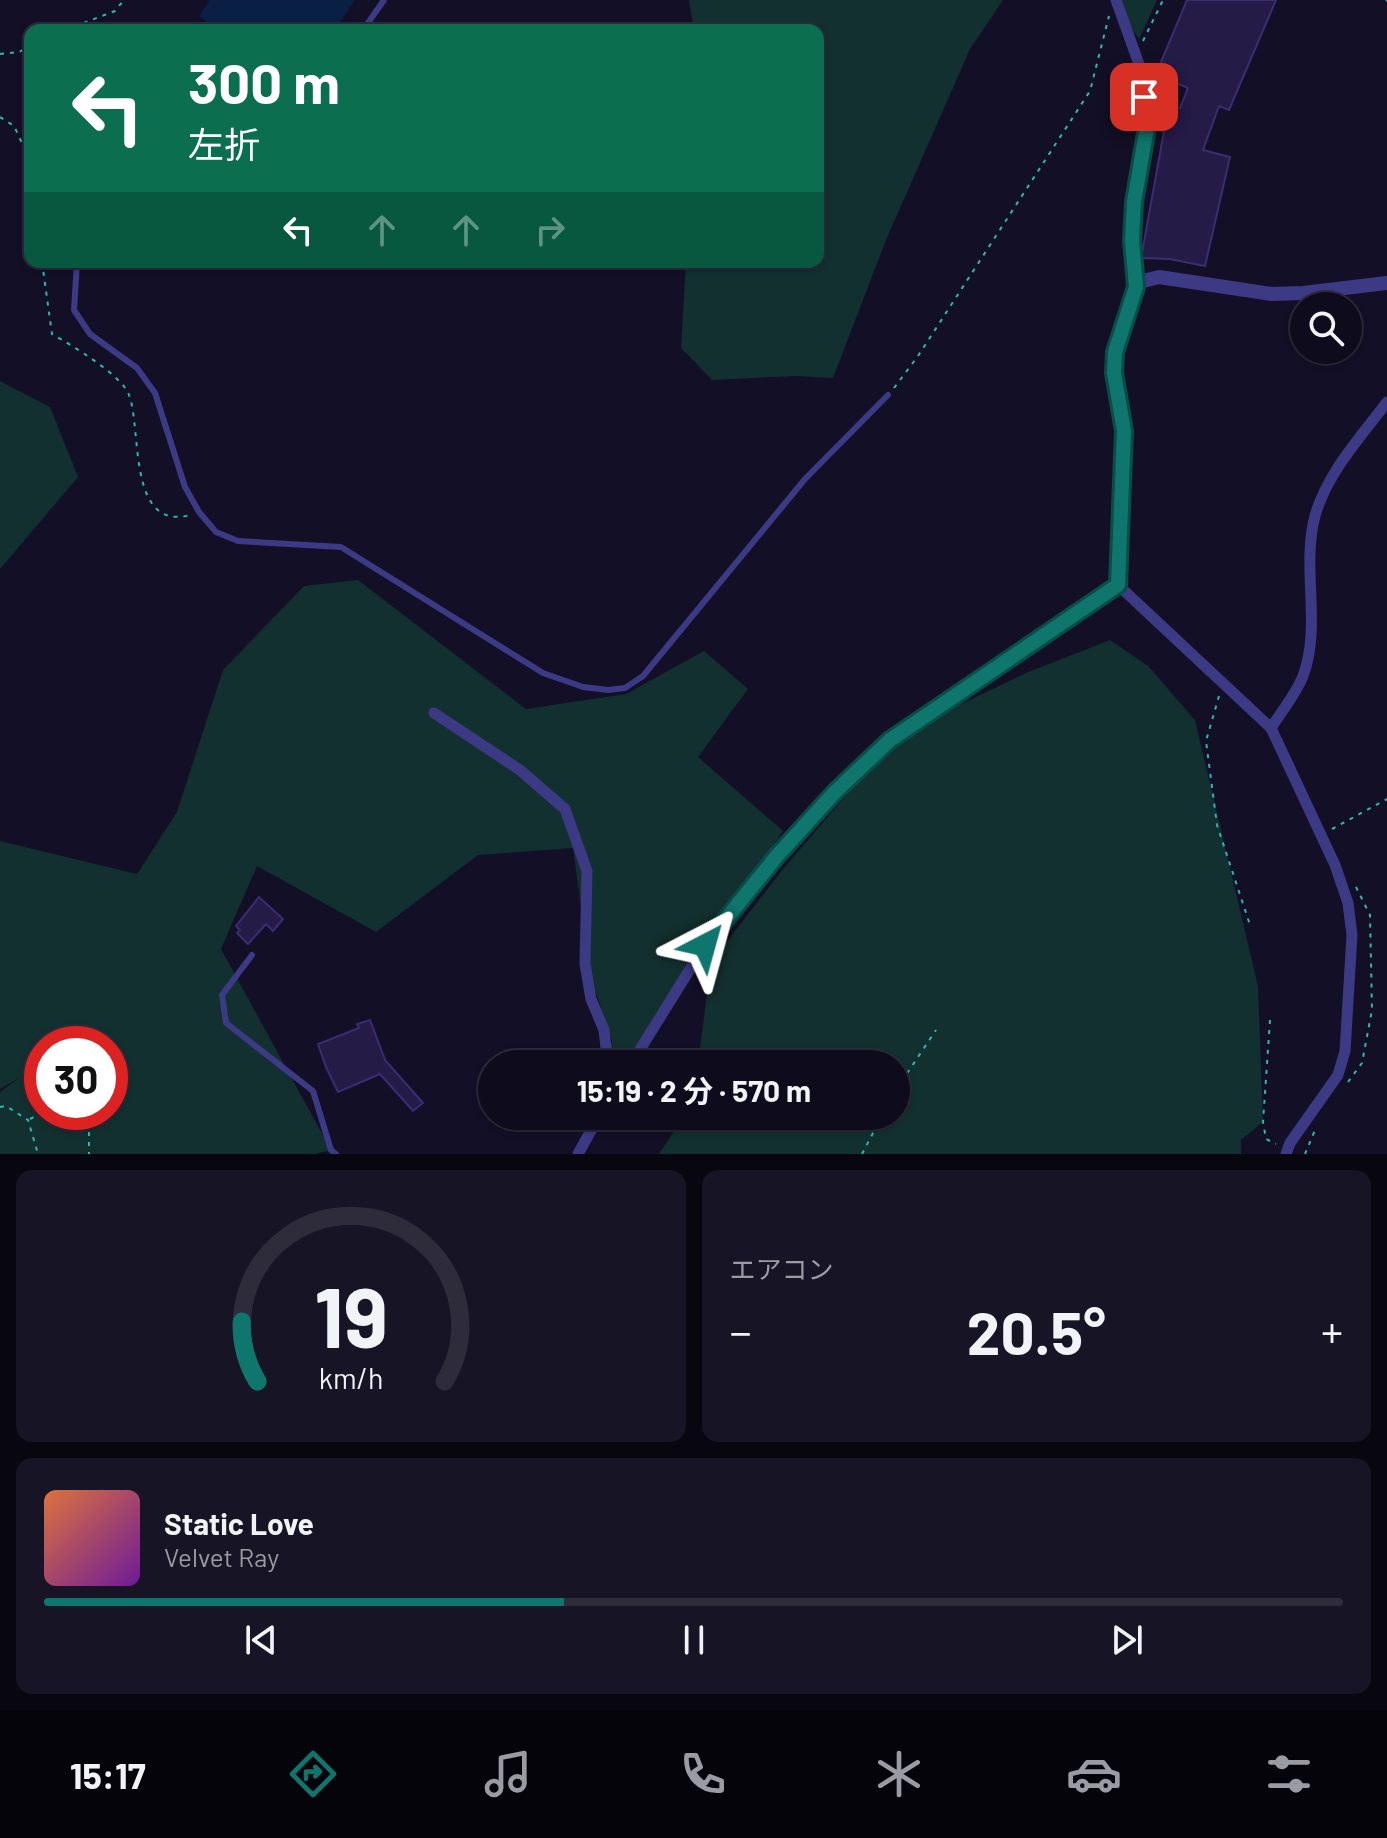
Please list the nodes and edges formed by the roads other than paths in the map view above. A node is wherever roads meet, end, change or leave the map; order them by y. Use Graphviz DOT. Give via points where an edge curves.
graph roads {
  1 [pos="384,0"];
  2 [pos="1116,0"];
  3 [pos="367,24"];
  4 [pos="77,268"];
  5 [pos="1387,283"];
  6 [pos="1136,287"];
  7 [pos="888,395"];
  8 [pos="1387,402"];
  9 [pos="1118,585"];
  10 [pos="434,713"];
  11 [pos="1271,728"];
  12 [pos="252,955"];
  13 [pos="606,1050"];
  14 [pos="640,1050"];
  15 [pos="586,1130"];
  16 [pos="590,1130"];
  17 [pos="585,1137"];
  18 [pos="1287,1152"];
  19 [pos="336,1154"];
  20 [pos="578,1154"];
  1 -- 3 [label="lane"];
  2 -- 6 [label="street" via="1140,67 1147,127 1134,202"];
  4 -- 7 [label="lane" via="74,310 90,334 137,368 155,393 185,487 216,532 238,541 341,547 543,673 583,687 625,688 643,676 805,479"];
  5 -- 6 [label="street" via="1272,294 1159,277"];
  6 -- 9 [label="street" via="1115,352 1124,442"];
  8 -- 11 [label="street" via="1321,497 1309,550 1310,643 1303,676"];
  9 -- 11 [label="street"];
  9 -- 14 [label="street" via="890,740 835,792 705,945"];
  10 -- 13 [label="street" via="520,770 565,809 587,871 585,964"];
  11 -- 18 [label="street" via="1321,834 1351,924 1345,1051 1338,1075"];
  12 -- 19 [label="lane" via="222,995 226,1023 313,1091"];
  15 -- 17 [label="street"];
  16 -- 17 [label="street"];
  17 -- 20 [label="street"];
}
